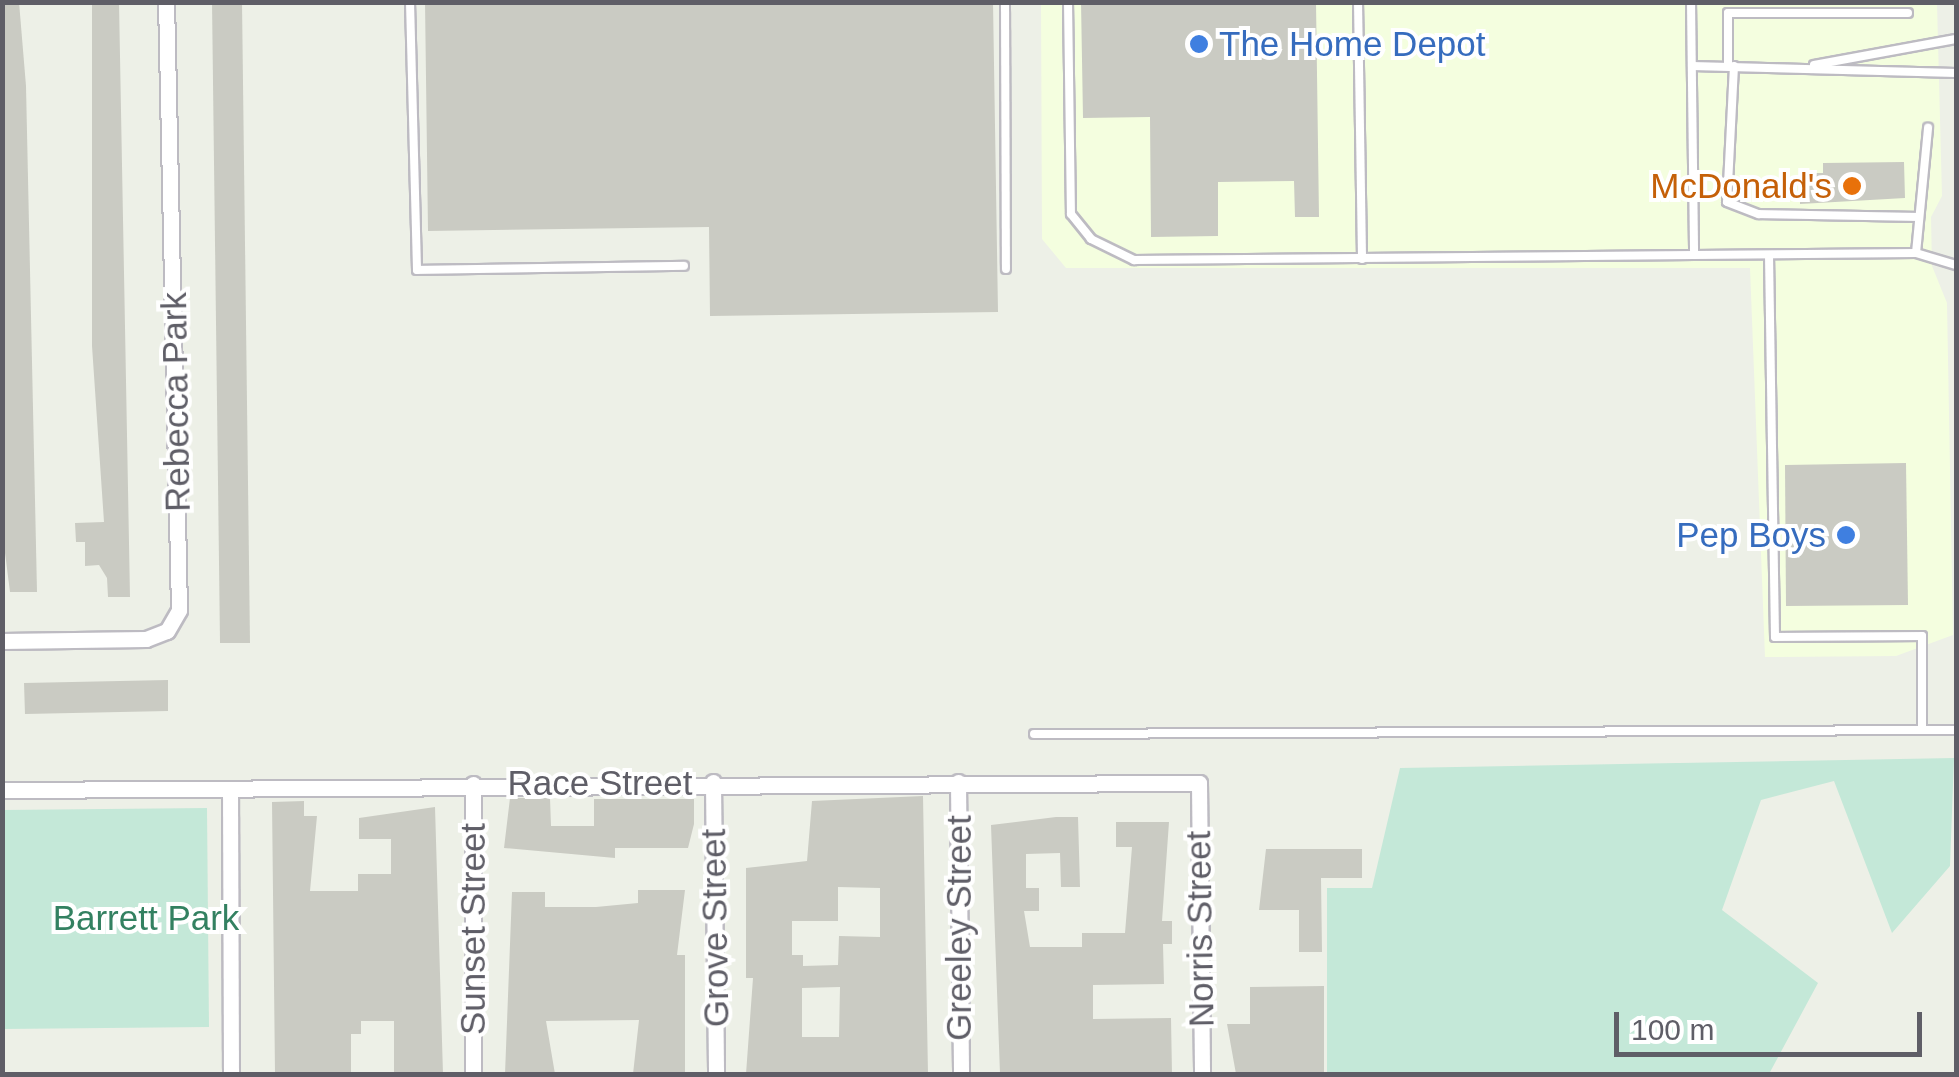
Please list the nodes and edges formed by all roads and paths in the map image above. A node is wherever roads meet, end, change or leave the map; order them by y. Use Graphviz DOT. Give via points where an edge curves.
graph roads {
  1 [pos="166,2"];
  2 [pos="410,2"];
  3 [pos="1005,2"];
  4 [pos="1068,2"];
  5 [pos="1358,2"];
  6 [pos="1691,2"];
  7 [pos="1908,13"];
  8 [pos="1956,39"];
  9 [pos="1692,66"];
  10 [pos="1731,66"];
  11 [pos="1810,66"];
  12 [pos="1956,73"];
  13 [pos="1928,128"];
  14 [pos="1916,217"];
  15 [pos="1916,253"];
  16 [pos="1694,254"];
  17 [pos="1769,255"];
  18 [pos="1362,259"];
  19 [pos="1956,265"];
  20 [pos="684,266"];
  21 [pos="1006,269"];
  22 [pos="2,641"];
  23 [pos="1922,730"];
  24 [pos="1956,730"];
  25 [pos="1034,734"];
  26 [pos="713,782"];
  27 [pos="958,782"];
  28 [pos="1199,783"];
  29 [pos="473,784"];
  30 [pos="230,789"];
  31 [pos="2,790"];
  32 [pos="231,1074"];
  33 [pos="473,1074"];
  34 [pos="716,1074"];
  35 [pos="961,1074"];
  36 [pos="1202,1074"];
  1 -- 22 [label="street, Rebecca Park" via="180,610 167,632 146,639"];
  2 -- 20 [label="lane" via="417,270"];
  3 -- 21 [label="lane"];
  4 -- 18 [label="lane" via="1071,214 1091,239 1134,260"];
  5 -- 18 [label="lane"];
  6 -- 9 [label="lane"];
  7 -- 10 [label="lane" via="1728,14"];
  8 -- 11 [label="lane"];
  9 -- 10 [label="lane"];
  9 -- 16 [label="lane"];
  10 -- 11 [label="lane"];
  10 -- 14 [label="lane" via="1735,129 1726,147 1727,202 1735,208"];
  11 -- 12 [label="lane"];
  13 -- 14 [label="lane" via="1929,192"];
  14 -- 15 [label="lane"];
  15 -- 17 [label="lane"];
  15 -- 19 [label="lane"];
  16 -- 17 [label="lane"];
  16 -- 18 [label="lane"];
  17 -- 23 [label="lane" via="1774,636 1922,636"];
  23 -- 24 [label="lane"];
  23 -- 25 [label="lane"];
  26 -- 27 [label="street, Race Street"];
  26 -- 29 [label="street, Race Street"];
  26 -- 34 [label="street, Grove Street"];
  27 -- 28 [label="street, Race Street"];
  27 -- 35 [label="street, Greeley Street"];
  28 -- 36 [label="street, Norris Street"];
  29 -- 30 [label="street, Race Street"];
  29 -- 33 [label="street, Sunset Street"];
  30 -- 31 [label="street, Race Street"];
  30 -- 32 [label="street"];
}
